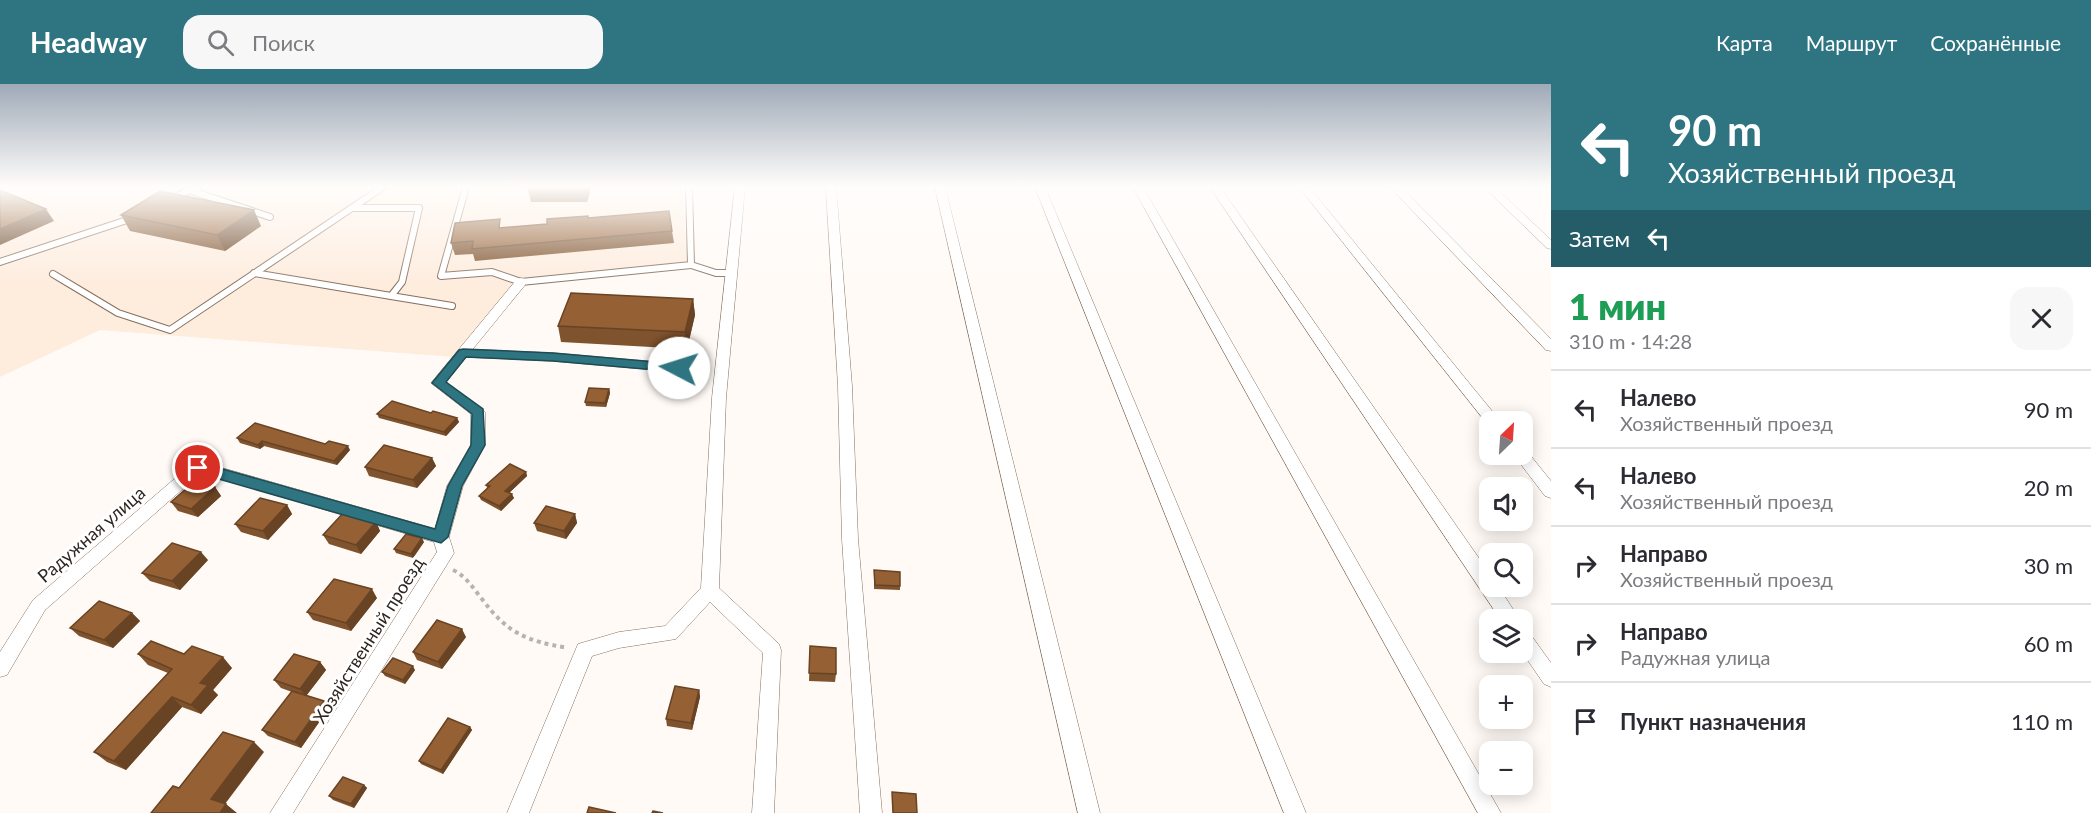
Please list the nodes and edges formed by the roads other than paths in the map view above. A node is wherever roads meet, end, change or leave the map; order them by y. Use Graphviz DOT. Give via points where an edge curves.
graph roads {
  1 [pos="120,221"];
  2 [pos="332,221"];
  3 [pos="416,221"];
  4 [pos="456,221"];
  5 [pos="690,221"];
  6 [pos="736,221"];
  7 [pos="833,221"];
  8 [pos="948,221"];
  9 [pos="1054,221"];
  10 [pos="1157,221"];
  11 [pos="1238,221"];
  12 [pos="1332,221"];
  13 [pos="1428,221"];
  14 [pos="1525,221"];
  15 [pos="1551,246"];
  16 [pos="0,262"];
  17 [pos="692,265"];
  18 [pos="254,273"];
  19 [pos="731,273"];
  20 [pos="53,274"];
  21 [pos="521,282"];
  22 [pos="390,296"];
  23 [pos="452,306"];
  24 [pos="1551,347"];
  25 [pos="463,353"];
  26 [pos="679,368"];
  27 [pos="1485,411"];
  28 [pos="1530,465"];
  29 [pos="1551,492"];
  30 [pos="441,537"];
  31 [pos="710,591"];
  32 [pos="1503,609"];
  33 [pos="1533,653"];
  34 [pos="0,669"];
  35 [pos="1551,678"];
  36 [pos="281,813"];
  37 [pos="518,813"];
  38 [pos="763,813"];
  39 [pos="871,813"];
  40 [pos="1089,813"];
  41 [pos="1295,813"];
  42 [pos="1490,813"];
  1 -- 16 [label="lane"];
  2 -- 18 [label="lane"];
  3 -- 22 [label="lane" via="402,282"];
  4 -- 21 [label="lane" via="441,276 492,272"];
  5 -- 17 [label="lane"];
  6 -- 19 [label="street"];
  7 -- 39 [label="street" via="850,539"];
  8 -- 40 [label="street"];
  9 -- 41 [label="street"];
  10 -- 42 [label="street"];
  11 -- 32 [label="street"];
  12 -- 27 [label="street"];
  13 -- 24 [label="street"];
  14 -- 15 [label="street"];
  17 -- 19 [label="lane" via="716,273"];
  17 -- 21 [label="lane"];
  18 -- 20 [label="lane" via="170,330 118,314"];
  18 -- 22 [label="lane"];
  19 -- 31 [label="street" via="719,398"];
  21 -- 25 [label="street, Хозяйственный проезд"];
  22 -- 23 [label="lane"];
  25 -- 26 [label="lane"];
  25 -- 30 [label="street, Хозяйственный проезд" via="438,383 478,412 478,445 455,486"];
  28 -- 29 [label="street"];
  30 -- 34 [label="street, Радужная улица" via="198,468 39,606"];
  30 -- 36 [label="street, Хозяйственный проезд" via="446,553 440,564"];
  31 -- 37 [label="street" via="670,633 619,640 585,650"];
  31 -- 38 [label="street" via="772,650"];
  33 -- 35 [label="street"];
}
